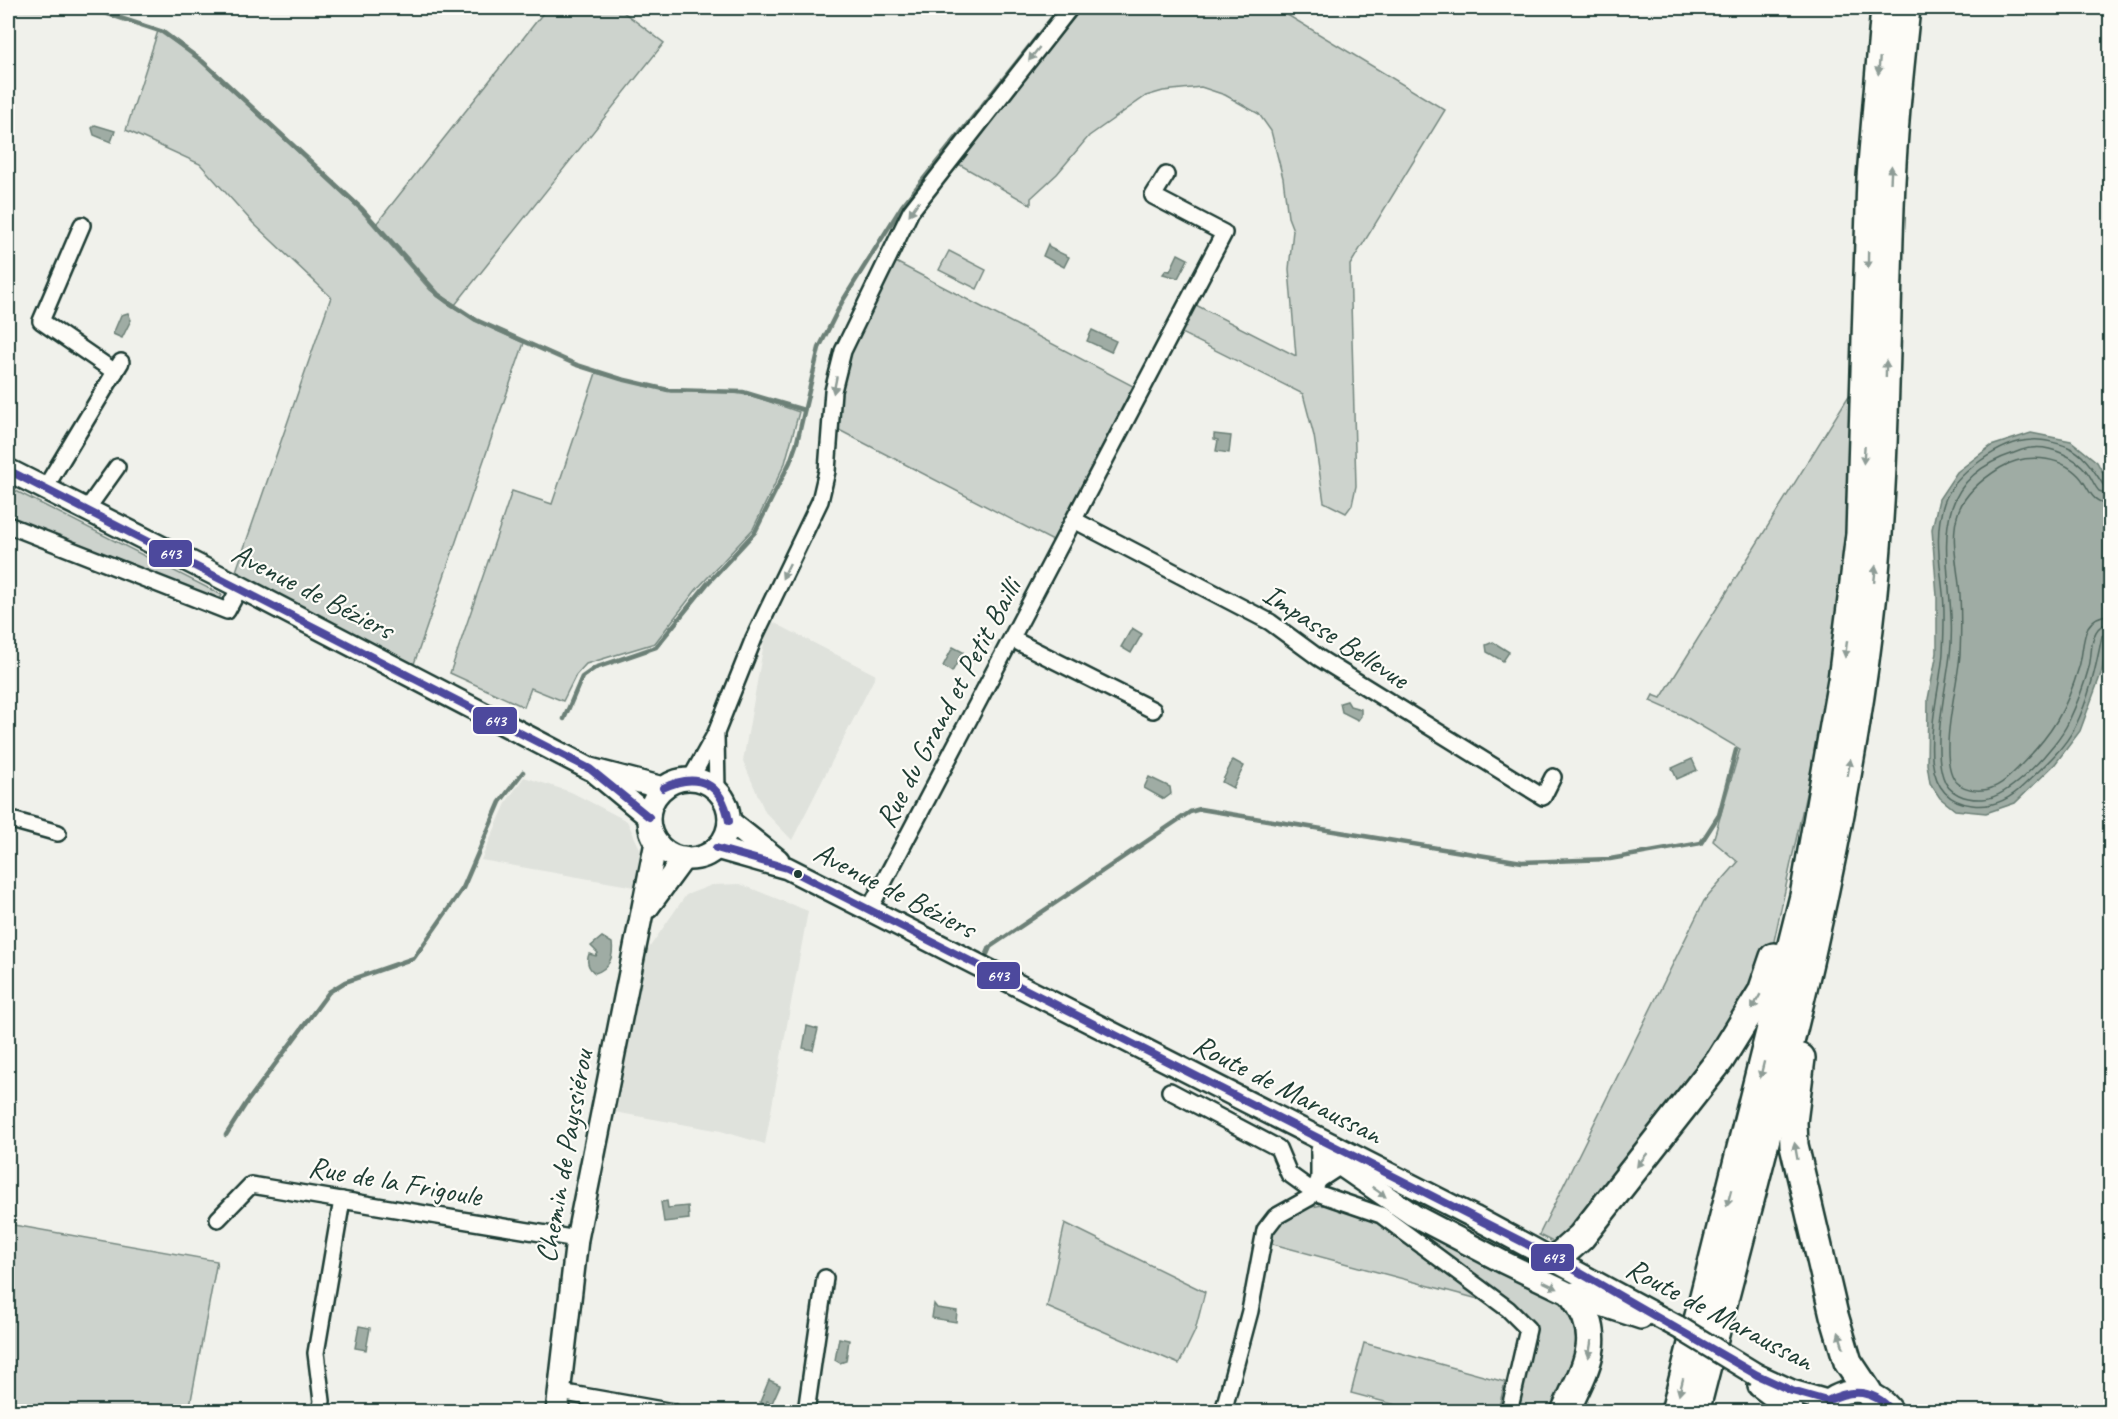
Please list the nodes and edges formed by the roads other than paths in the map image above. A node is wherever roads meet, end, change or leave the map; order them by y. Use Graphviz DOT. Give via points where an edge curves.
graph roads {
  1 [pos="1070,8"];
  2 [pos="1885,8"];
  3 [pos="1906,8"];
  4 [pos="1166,175"];
  5 [pos="82,225"];
  6 [pos="117,467"];
  7 [pos="8,470"];
  8 [pos="45,488"];
  9 [pos="87,509"];
  10 [pos="1074,520"];
  11 [pos="8,525"];
  12 [pos="240,587"];
  13 [pos="1012,639"];
  14 [pos="1153,710"];
  15 [pos="716,733"];
  16 [pos="590,769"];
  17 [pos="1553,777"];
  18 [pos="691,778"];
  19 [pos="663,788"];
  20 [pos="717,790"];
  21 [pos="649,817"];
  22 [pos="1831,817"];
  23 [pos="8,819"];
  24 [pos="729,821"];
  25 [pos="58,833"];
  26 [pos="656,842"];
  27 [pos="716,848"];
  28 [pos="684,858"];
  29 [pos="787,868"];
  30 [pos="869,910"];
  31 [pos="644,913"];
  32 [pos="1168,1063"];
  33 [pos="1170,1091"];
  34 [pos="1319,1150"];
  35 [pos="1342,1165"];
  36 [pos="1317,1186"];
  37 [pos="342,1200"];
  38 [pos="218,1219"];
  39 [pos="577,1239"];
  40 [pos="1556,1259"];
  41 [pos="825,1278"];
  42 [pos="1574,1296"];
  43 [pos="1676,1331"];
  44 [pos="1755,1379"];
  45 [pos="1868,1392"];
  46 [pos="559,1402"];
  47 [pos="1823,1406"];
  48 [pos="320,1412"];
  49 [pos="673,1412"];
  50 [pos="806,1412"];
  51 [pos="1223,1412"];
  52 [pos="1509,1412"];
  53 [pos="1565,1412"];
  54 [pos="1675,1412"];
  55 [pos="1695,1412"];
  56 [pos="1793,1412"];
  57 [pos="1893,1412"];
  1 -- 15 [label="street, one-way" via="911,211 843,351 833,391 827,471 820,501 754,638"];
  2 -- 22 [label="highway, one-way" via="1871,177 1860,534 1842,680"];
  22 -- 3 [label="highway, one-way" via="1857,716 1875,570 1885,427 1893,149"];
  4 -- 10 [label="street, Rue du Grand et Petit Bailli" via="1153,196 1224,233"];
  5 -- 8 [label="street" via="41,321 118,367"];
  6 -- 9 [label="street"];
  7 -- 8 [label="main road, Avenue de Béziers"];
  8 -- 9 [label="main road, Avenue de Béziers"];
  9 -- 12 [label="main road, Avenue de Béziers"];
  10 -- 13 [label="street, Rue du Grand et Petit Bailli"];
  10 -- 17 [label="street, Impasse Bellevue" via="1270,622 1319,658 1543,797"];
  11 -- 12 [label="street" via="227,611"];
  12 -- 16 [label="main road, Avenue de Béziers"];
  13 -- 14 [label="street"];
  13 -- 30 [label="street, Rue du Grand et Petit Bailli"];
  15 -- 18 [label="street"];
  15 -- 20 [label="street"];
  16 -- 19 [label="main road, Avenue de Béziers"];
  16 -- 21 [label="main road, Avenue de Béziers"];
  18 -- 19 [label="main road"];
  18 -- 20 [label="main road"];
  19 -- 21 [label="main road"];
  20 -- 24 [label="main road" via="728,809"];
  21 -- 26 [label="main road"];
  22 -- 40 [label="highway, one-way" via="1804,837 1779,940 1762,992 1751,1011 1720,1060 1581,1237"];
  45 -- 22 [label="highway, one-way" via="1848,1362 1834,1315 1794,1134 1802,1051 1845,856"];
  22 -- 54 [label="highway, one-way" via="1777,1010"];
  22 -- 55 [label="highway" via="1810,958"];
  23 -- 25 [label="street"];
  24 -- 27 [label="main road"];
  24 -- 29 [label="main road, Avenue de Béziers"];
  26 -- 28 [label="main road"];
  26 -- 31 [label="main road, Chemin de Payssiérou"];
  27 -- 28 [label="main road" via="707,855"];
  27 -- 29 [label="main road, Avenue de Béziers"];
  28 -- 31 [label="main road, Chemin de Payssiérou"];
  29 -- 30 [label="main road, Avenue de Béziers"];
  30 -- 32 [label="main road, Avenue de Béziers"];
  31 -- 39 [label="main road, Chemin de Payssiérou"];
  32 -- 34 [label="main road, Route de Maraussan"];
  32 -- 40 [label="main road, Route de Maraussan"];
  33 -- 36 [label="street" via="1278,1148 1289,1174"];
  34 -- 35 [label="main road, Route de Maraussan"];
  34 -- 36 [label="street"];
  35 -- 36 [label="street"];
  35 -- 42 [label="main road, Route de Maraussan, one-way" via="1413,1215"];
  36 -- 51 [label="street" via="1300,1204 1275,1216 1265,1230 1250,1311"];
  36 -- 52 [label="street" via="1381,1215 1508,1309 1528,1329"];
  37 -- 38 [label="street, Rue de la Frigoule" via="251,1185"];
  37 -- 39 [label="street, Rue de la Frigoule"];
  37 -- 48 [label="street" via="316,1353"];
  39 -- 46 [label="main road, Chemin de Payssiérou"];
  40 -- 43 [label="main road, Route de Maraussan"];
  41 -- 50 [label="street"];
  42 -- 43 [label="main road, Route de Maraussan"];
  42 -- 53 [label="highway, one-way" via="1592,1330 1591,1354"];
  43 -- 44 [label="main road, Route de Maraussan, bridge"];
  44 -- 47 [label="main road, Route de Maraussan"];
  44 -- 56 [label="main road, Route de Maraussan"];
  45 -- 47 [label="main road" via="1846,1392"];
  45 -- 57 [label="main road"];
  46 -- 49 [label="street"];
}
